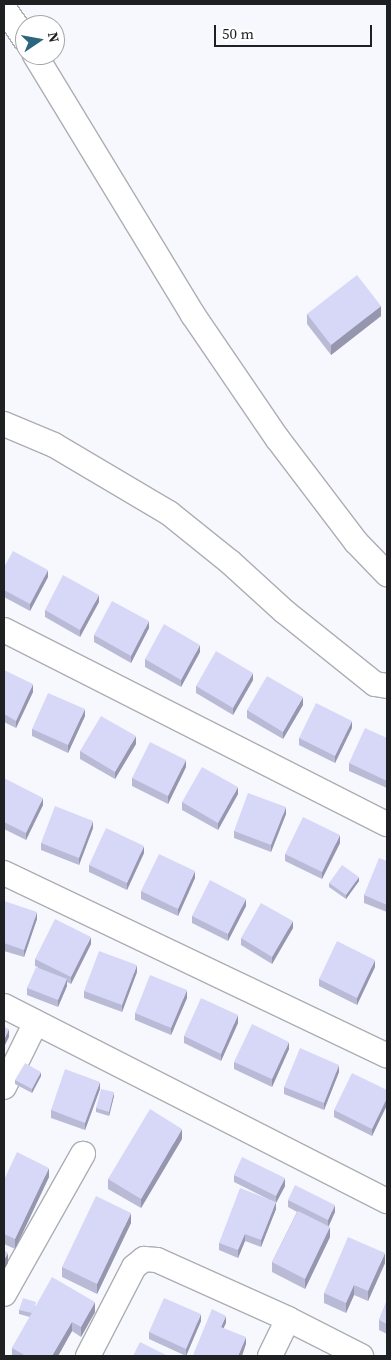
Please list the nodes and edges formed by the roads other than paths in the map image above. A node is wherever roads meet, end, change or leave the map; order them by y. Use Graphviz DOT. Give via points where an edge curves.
graph roads {
  1 [pos="4,8"];
  2 [pos="15,24"];
  3 [pos="41,65"];
  4 [pos="4,424"];
  5 [pos="387,574"];
  6 [pos="4,630"];
  7 [pos="387,686"];
  8 [pos="387,824"];
  9 [pos="4,873"];
  10 [pos="4,1006"];
  11 [pos="36,1022"];
  12 [pos="387,1056"];
  13 [pos="4,1087"];
  14 [pos="83,1154"];
  15 [pos="387,1201"];
  16 [pos="4,1294"];
  17 [pos="288,1319"];
  18 [pos="88,1356"];
  19 [pos="270,1356"];
  20 [pos="361,1356"];
  1 -- 2 [label="street"];
  3 -- 5 [label="street" via="198,323 356,542"];
  4 -- 7 [label="street" via="54,445 169,513 285,612 376,684"];
  6 -- 8 [label="street"];
  9 -- 12 [label="street"];
  10 -- 11 [label="street"];
  11 -- 13 [label="street"];
  11 -- 15 [label="street"];
  14 -- 16 [label="street"];
  17 -- 18 [label="street" via="158,1260 144,1259 134,1268"];
  17 -- 19 [label="street"];
  17 -- 20 [label="street"];
}
